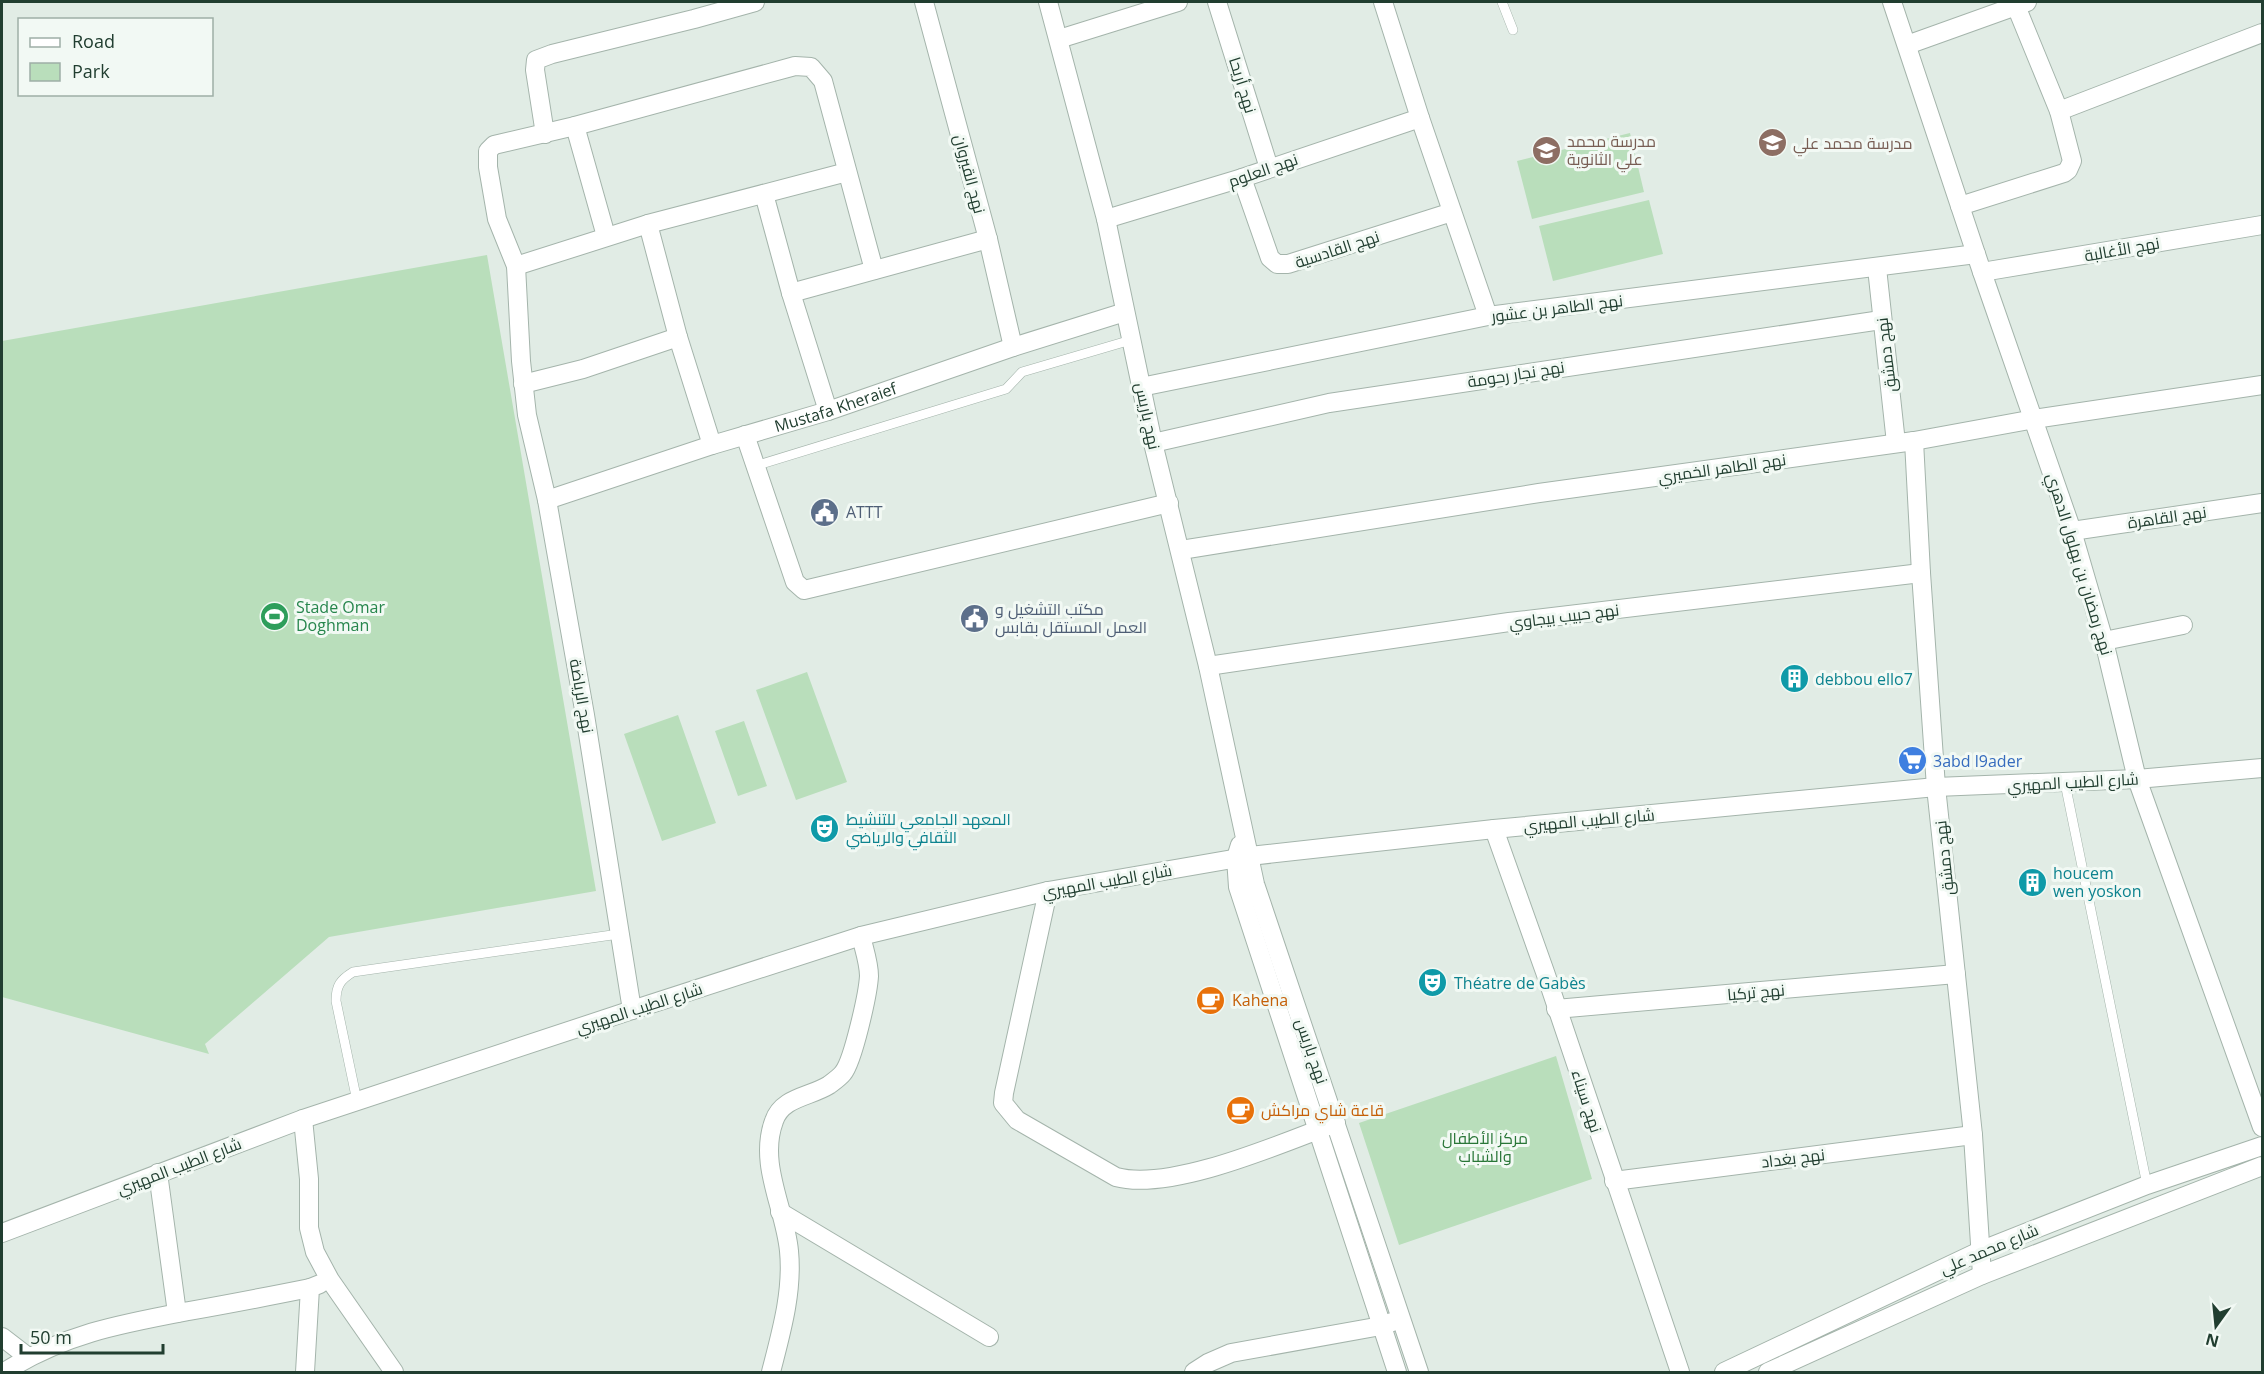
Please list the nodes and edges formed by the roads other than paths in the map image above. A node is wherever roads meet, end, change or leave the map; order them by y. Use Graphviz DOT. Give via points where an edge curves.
graph roads {
  1 [pos="755,2"];
  2 [pos="924,2"];
  3 [pos="1048,2"];
  4 [pos="1178,2"];
  5 [pos="1217,2"];
  6 [pos="1383,2"];
  7 [pos="1502,2"];
  8 [pos="1892,2"];
  9 [pos="2023,3"];
  10 [pos="1513,30"];
  11 [pos="2262,33"];
  12 [pos="1059,39"];
  13 [pos="1907,45"];
  14 [pos="2059,111"];
  15 [pos="1420,118"];
  16 [pos="575,126"];
  17 [pos="545,134"];
  18 [pos="1269,168"];
  19 [pos="848,172"];
  20 [pos="1242,178"];
  21 [pos="764,194"];
  22 [pos="1960,206"];
  23 [pos="1452,212"];
  24 [pos="1106,219"];
  25 [pos="648,224"];
  26 [pos="2262,225"];
  27 [pos="606,236"];
  28 [pos="988,239"];
  29 [pos="1976,254"];
  30 [pos="516,266"];
  31 [pos="1877,268"];
  32 [pos="874,270"];
  33 [pos="1983,272"];
  34 [pos="791,293"];
  35 [pos="1125,312"];
  36 [pos="1488,316"];
  37 [pos="1881,320"];
  38 [pos="678,337"];
  39 [pos="1131,340"];
  40 [pos="1013,347"];
  41 [pos="523,384"];
  42 [pos="2262,385"];
  43 [pos="1142,387"];
  44 [pos="828,411"];
  45 [pos="2034,419"];
  46 [pos="746,435"];
  47 [pos="1905,442"];
  48 [pos="1153,443"];
  49 [pos="712,445"];
  50 [pos="755,465"];
  51 [pos="547,500"];
  52 [pos="1169,503"];
  53 [pos="2262,503"];
  54 [pos="2072,531"];
  55 [pos="1181,550"];
  56 [pos="1921,573"];
  57 [pos="2183,625"];
  58 [pos="2104,640"];
  59 [pos="1208,666"];
  60 [pos="2262,768"];
  61 [pos="2137,779"];
  62 [pos="2065,783"];
  63 [pos="1936,787"];
  64 [pos="1494,829"];
  65 [pos="1243,857"];
  66 [pos="1048,891"];
  67 [pos="619,934"];
  68 [pos="861,936"];
  69 [pos="1956,974"];
  70 [pos="1556,1009"];
  71 [pos="632,1010"];
  72 [pos="357,1101"];
  73 [pos="303,1119"];
  74 [pos="1336,1123"];
  75 [pos="2262,1127"];
  76 [pos="1317,1130"];
  77 [pos="1973,1135"];
  78 [pos="2262,1146"];
  79 [pos="2262,1166"];
  80 [pos="158,1173"];
  81 [pos="1614,1180"];
  82 [pos="2147,1185"];
  83 [pos="780,1212"];
  84 [pos="2,1233"];
  85 [pos="1982,1250"];
  86 [pos="1982,1275"];
  87 [pos="330,1280"];
  88 [pos="310,1288"];
  89 [pos="177,1313"];
  90 [pos="1402,1319"];
  91 [pos="1381,1326"];
  92 [pos="2,1337"];
  93 [pos="989,1337"];
  94 [pos="28,1357"];
  95 [pos="4,1372"];
  96 [pos="305,1372"];
  97 [pos="394,1372"];
  98 [pos="771,1372"];
  99 [pos="1194,1372"];
  100 [pos="1397,1372"];
  101 [pos="1419,1372"];
  102 [pos="1680,1372"];
  103 [pos="1724,1372"];
  104 [pos="1768,1372"];
  1 -- 17 [label="street" via="536,60"];
  2 -- 28 [label="street, نهج القيروان"];
  3 -- 12 [label="street, نهج باريس"];
  4 -- 12 [label="street"];
  5 -- 18 [label="street, نهج أريحا"];
  6 -- 15 [label="street"];
  7 -- 10 [label="lane"];
  8 -- 13 [label="street, نهج رمضان بن بهلول الدهري"];
  9 -- 13 [label="street"];
  9 -- 14 [label="street"];
  11 -- 14 [label="street"];
  12 -- 24 [label="street, نهج باريس"];
  13 -- 22 [label="street, نهج رمضان بن بهلول الدهري"];
  14 -- 22 [label="street" via="2072,161 2068,170"];
  15 -- 18 [label="street, نهج العلوم"];
  15 -- 23 [label="street"];
  16 -- 17 [label="street"];
  16 -- 19 [label="street" via="804,65 815,69 823,81"];
  16 -- 27 [label="street"];
  17 -- 30 [label="street, نهج الرياضة" via="494,145 488,151 497,219"];
  18 -- 20 [label="street, نهج العلوم"];
  19 -- 21 [label="street"];
  19 -- 32 [label="street"];
  20 -- 23 [label="street, نهج القادسية" via="1270,258 1281,265"];
  20 -- 24 [label="street, نهج العلوم"];
  21 -- 25 [label="street"];
  21 -- 34 [label="street"];
  22 -- 29 [label="street, نهج رمضان بن بهلول الدهري"];
  23 -- 36 [label="street"];
  24 -- 35 [label="street, نهج باريس"];
  25 -- 27 [label="street"];
  25 -- 38 [label="street"];
  26 -- 33 [label="street, نهج الأغالبة"];
  27 -- 30 [label="street"];
  28 -- 32 [label="street"];
  28 -- 40 [label="street, نهج القيروان"];
  29 -- 31 [label="street, نهج الطاهر بن عشور"];
  29 -- 33 [label="street, نهج رمضان بن بهلول الدهري"];
  30 -- 41 [label="street, نهج الرياضة"];
  31 -- 36 [label="street, نهج الطاهر بن عشور"];
  31 -- 37 [label="street, نهج دمشق"];
  32 -- 34 [label="street"];
  33 -- 45 [label="street, نهج رمضان بن بهلول الدهري"];
  34 -- 44 [label="street"];
  35 -- 39 [label="street, نهج باريس"];
  35 -- 40 [label="street, Mustafa Kheraief"];
  36 -- 43 [label="street, نهج الطاهر بن عشور"];
  37 -- 47 [label="street, نهج دمشق"];
  37 -- 48 [label="street, نهج نجار رحومة" via="1329,403"];
  38 -- 41 [label="street" via="583,369"];
  38 -- 49 [label="street"];
  39 -- 43 [label="street, نهج باريس"];
  39 -- 50 [label="lane" via="1022,372 1006,389"];
  40 -- 44 [label="street, Mustafa Kheraief"];
  41 -- 51 [label="street, نهج الرياضة"];
  42 -- 45 [label="street, نهج الطاهر الخميري"];
  43 -- 48 [label="street, نهج باريس"];
  44 -- 46 [label="street, Mustafa Kheraief"];
  45 -- 47 [label="street, نهج الطاهر الخميري"];
  45 -- 54 [label="street, نهج رمضان بن بهلول الدهري"];
  46 -- 49 [label="street, Mustafa Kheraief"];
  46 -- 50 [label="street"];
  47 -- 55 [label="street, نهج الطاهر الخميري" via="1539,493"];
  47 -- 56 [label="street, نهج دمشق"];
  48 -- 52 [label="street, نهج باريس"];
  49 -- 51 [label="street, Mustafa Kheraief"];
  50 -- 52 [label="street" via="795,582 804,590"];
  51 -- 67 [label="street, نهج الرياضة"];
  52 -- 55 [label="street, نهج باريس"];
  53 -- 54 [label="street, نهج القاهرة"];
  54 -- 58 [label="street, نهج رمضان بن بهلول الدهري"];
  55 -- 59 [label="street, نهج باريس"];
  56 -- 59 [label="street, نهج حبيب بيجاوي" via="1509,622"];
  56 -- 63 [label="street, نهج دمشق"];
  57 -- 58 [label="street"];
  58 -- 61 [label="street, نهج رمضان بن بهلول الدهري"];
  59 -- 65 [label="street, نهج باريس" via="1244,831"];
  60 -- 61 [label="street, شارع الطيب المهيري"];
  61 -- 62 [label="street, شارع الطيب المهيري"];
  61 -- 75 [label="street, نهج رمضان بن بهلول الدهري"];
  62 -- 63 [label="street, شارع الطيب المهيري"];
  62 -- 82 [label="lane"];
  63 -- 64 [label="street, شارع الطيب المهيري"];
  63 -- 69 [label="street, نهج دمشق"];
  64 -- 65 [label="street, شارع الطيب المهيري"];
  64 -- 70 [label="street, نهج سيناء"];
  65 -- 66 [label="street, شارع الطيب المهيري"];
  65 -- 74 [label="street, نهج باريس"];
  65 -- 76 [label="street, نهج باريس" via="1238,887"];
  66 -- 68 [label="street, شارع الطيب المهيري"];
  66 -- 76 [label="street" via="1004,1093 1003,1103 1017,1120 1116,1177 1131,1181 1172,1178"];
  67 -- 71 [label="street, نهج الرياضة"];
  67 -- 72 [label="lane" via="353,972 341,979 336,1001"];
  68 -- 71 [label="street, شارع الطيب المهيري"];
  68 -- 83 [label="street" via="869,979 851,1056 843,1073 813,1094 782,1107 774,1120 769,1153"];
  69 -- 70 [label="street, نهج تركيا"];
  69 -- 77 [label="street, نهج دمشق"];
  70 -- 81 [label="street, نهج سيناء"];
  71 -- 72 [label="street, شارع الطيب المهيري"];
  72 -- 73 [label="street, شارع الطيب المهيري"];
  73 -- 80 [label="street, شارع الطيب المهيري"];
  73 -- 87 [label="street" via="309,1228 315,1252"];
  74 -- 76 [label="street"];
  74 -- 90 [label="street, نهج باريس"];
  76 -- 91 [label="street, نهج باريس"];
  77 -- 81 [label="street, نهج بغداد"];
  77 -- 85 [label="street, نهج دمشق"];
  78 -- 82 [label="street, شارع محمد علي"];
  79 -- 86 [label="street, شارع محمد علي"];
  80 -- 84 [label="street, شارع الطيب المهيري"];
  80 -- 89 [label="street"];
  81 -- 102 [label="street, نهج سيناء"];
  82 -- 85 [label="street, شارع محمد علي"];
  83 -- 93 [label="street"];
  83 -- 98 [label="street" via="789,1248 790,1275"];
  85 -- 86 [label="street, نهج دمشق"];
  85 -- 103 [label="street, شارع محمد علي"];
  86 -- 104 [label="street, شارع محمد علي"];
  87 -- 88 [label="street"];
  87 -- 97 [label="street"];
  88 -- 89 [label="street"];
  88 -- 96 [label="street"];
  89 -- 94 [label="street" via="76,1336"];
  90 -- 91 [label="street"];
  90 -- 101 [label="street, نهج باريس"];
  91 -- 99 [label="street" via="1231,1353"];
  91 -- 100 [label="street, نهج باريس"];
  92 -- 94 [label="street"];
  94 -- 95 [label="street"];
}
